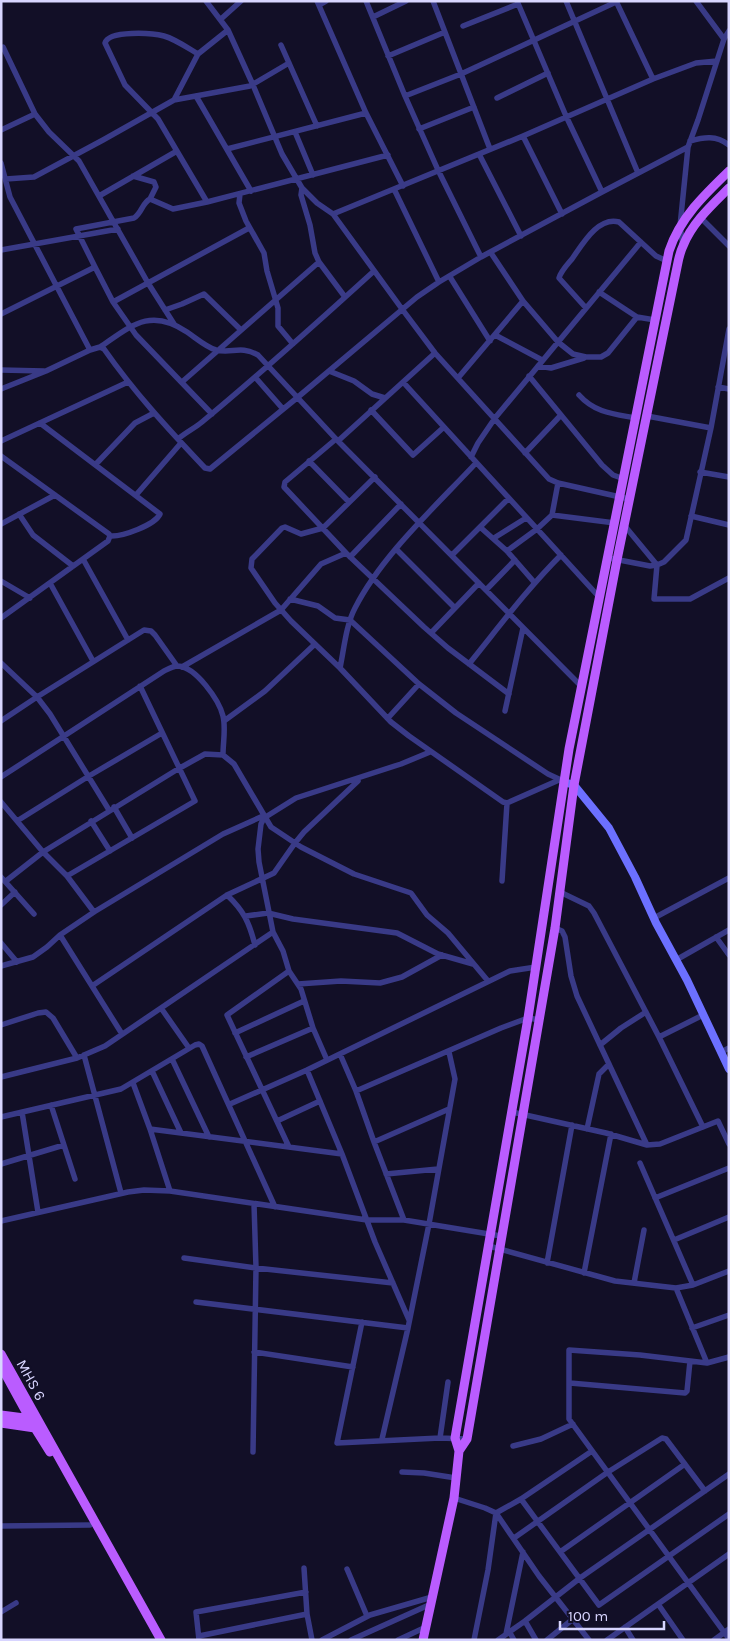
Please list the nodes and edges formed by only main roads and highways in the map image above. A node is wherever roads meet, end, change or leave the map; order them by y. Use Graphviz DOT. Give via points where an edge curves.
graph roads {
  1 [pos="729,171"];
  2 [pos="729,188"];
  3 [pos="625,498"];
  4 [pos="613,559"];
  5 [pos="1,1354"];
  6 [pos="1,1366"];
  7 [pos="1,1415"];
  8 [pos="1,1423"];
  9 [pos="36,1423"];
  10 [pos="459,1451"];
  11 [pos="155,1640"];
  12 [pos="162,1640"];
  13 [pos="423,1640"];
  1 -- 3 [label="main road" via="696,204 673,237 624,479"];
  2 -- 3 [label="main road" via="701,218 683,246 647,416"];
  3 -- 4 [label="main road"];
  4 -- 10 [label="main road" via="574,784 540,1020 467,1439"];
  4 -- 10 [label="main road" via="600,598 562,781 528,1018 455,1438"];
  5 -- 9 [label="main road, MHS 6"];
  6 -- 9 [label="main road"];
  7 -- 9 [label="main road"];
  8 -- 9 [label="main road"];
  9 -- 11 [label="main road"];
  9 -- 12 [label="main road"];
  10 -- 13 [label="main road" via="454,1498"];
}
